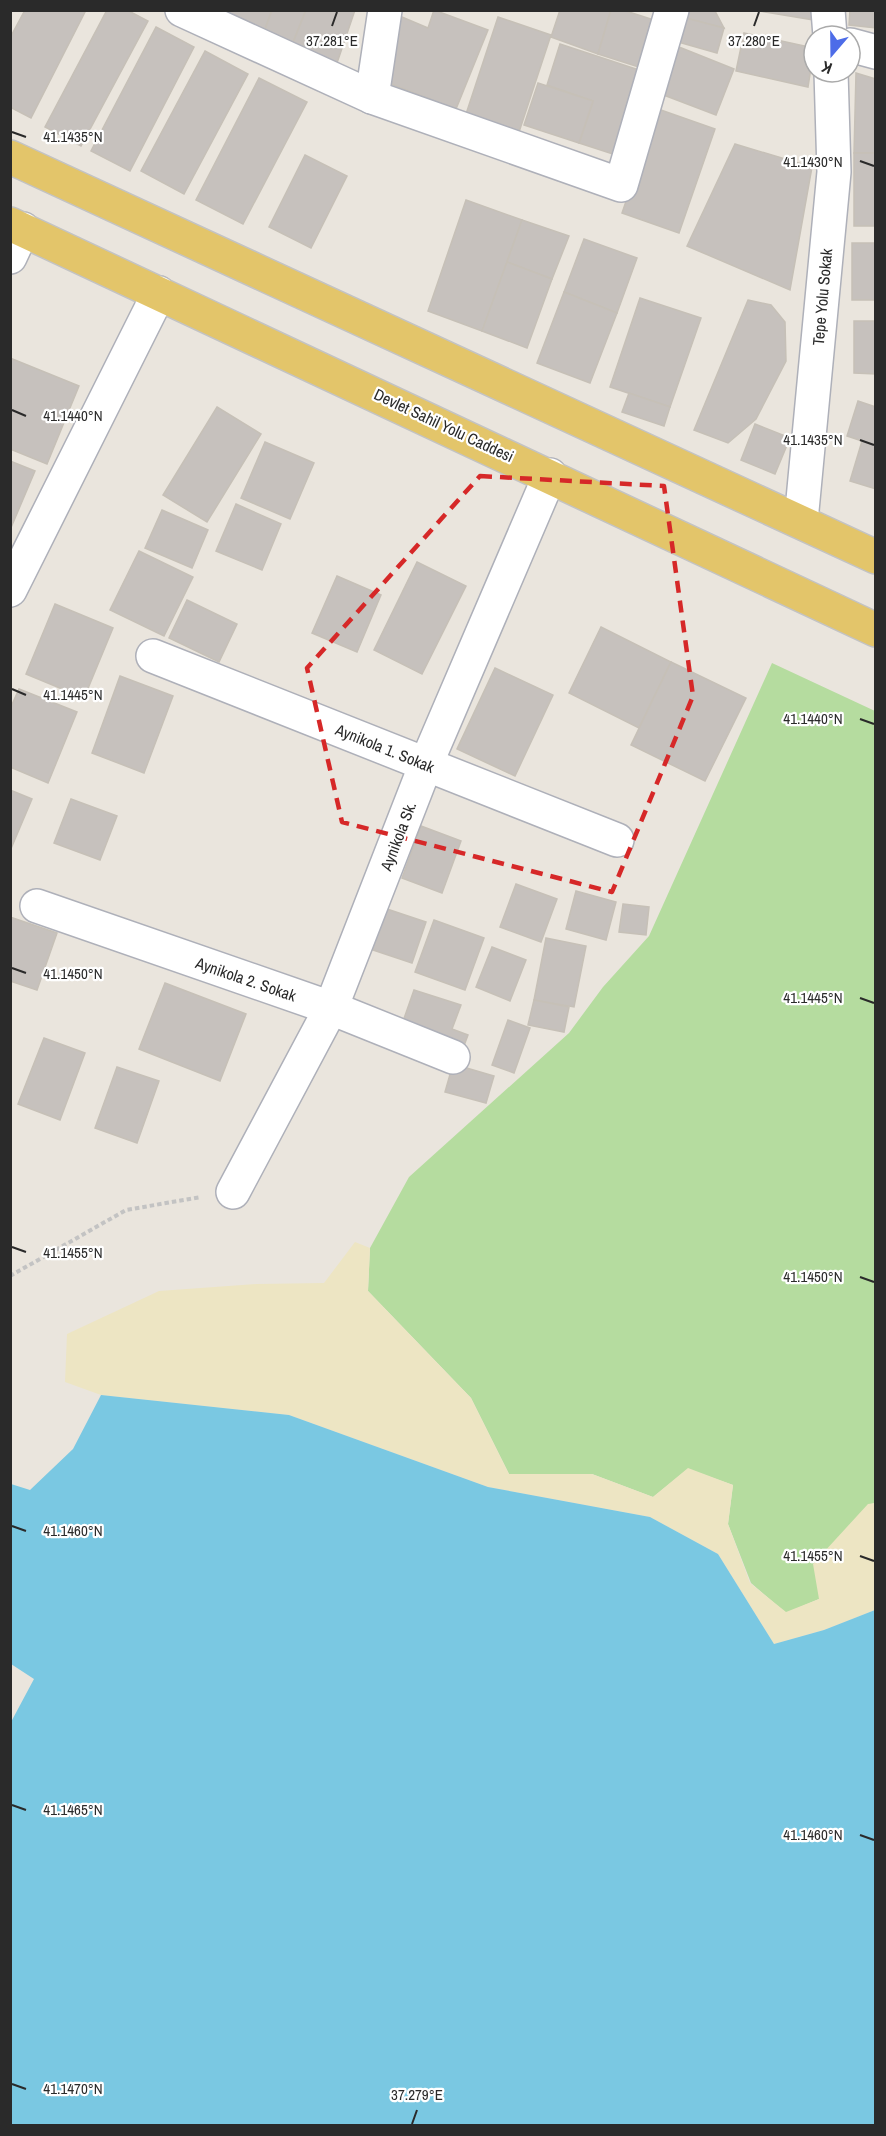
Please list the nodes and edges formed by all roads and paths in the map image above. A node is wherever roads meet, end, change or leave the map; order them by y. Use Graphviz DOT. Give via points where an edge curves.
graph roads {
  1 [pos="182,10"];
  2 [pos="385,10"];
  3 [pos="672,10"];
  4 [pos="831,84"];
  5 [pos="372,97"];
  6 [pos="10,157"];
  7 [pos="15,236"];
  8 [pos="159,294"];
  9 [pos="550,475"];
  10 [pos="801,521"];
  11 [pos="876,557"];
  12 [pos="10,590"];
  13 [pos="876,630"];
  14 [pos="153,656"];
  15 [pos="426,764"];
  16 [pos="617,840"];
  17 [pos="37,906"];
  18 [pos="331,1008"];
  19 [pos="453,1057"];
  20 [pos="234,1192"];
  21 [pos="10,1276"];
  1 -- 5 [label="street"];
  2 -- 5 [label="street"];
  3 -- 5 [label="street" via="621,185"];
  4 -- 10 [label="street, Tepe Yolu Sokak" via="834,172"];
  6 -- 10 [label="main road"];
  7 -- 8 [label="main road, Devlet Sahil Yolu Caddesi"];
  8 -- 9 [label="main road, Devlet Sahil Yolu Caddesi"];
  8 -- 12 [label="street"];
  9 -- 13 [label="main road, Devlet Sahil Yolu Caddesi"];
  9 -- 15 [label="street, Aynikola Sk."];
  10 -- 11 [label="main road"];
  14 -- 15 [label="street, Aynikola 1. Sokak"];
  15 -- 16 [label="street, Aynikola 1. Sokak"];
  15 -- 18 [label="street, Aynikola Sk."];
  17 -- 18 [label="street, Aynikola 2. Sokak"];
  18 -- 19 [label="street, Aynikola 2. Sokak"];
  18 -- 20 [label="street, Aynikola Sk."];
  20 -- 21 [label="path" via="126,1210"];
}
